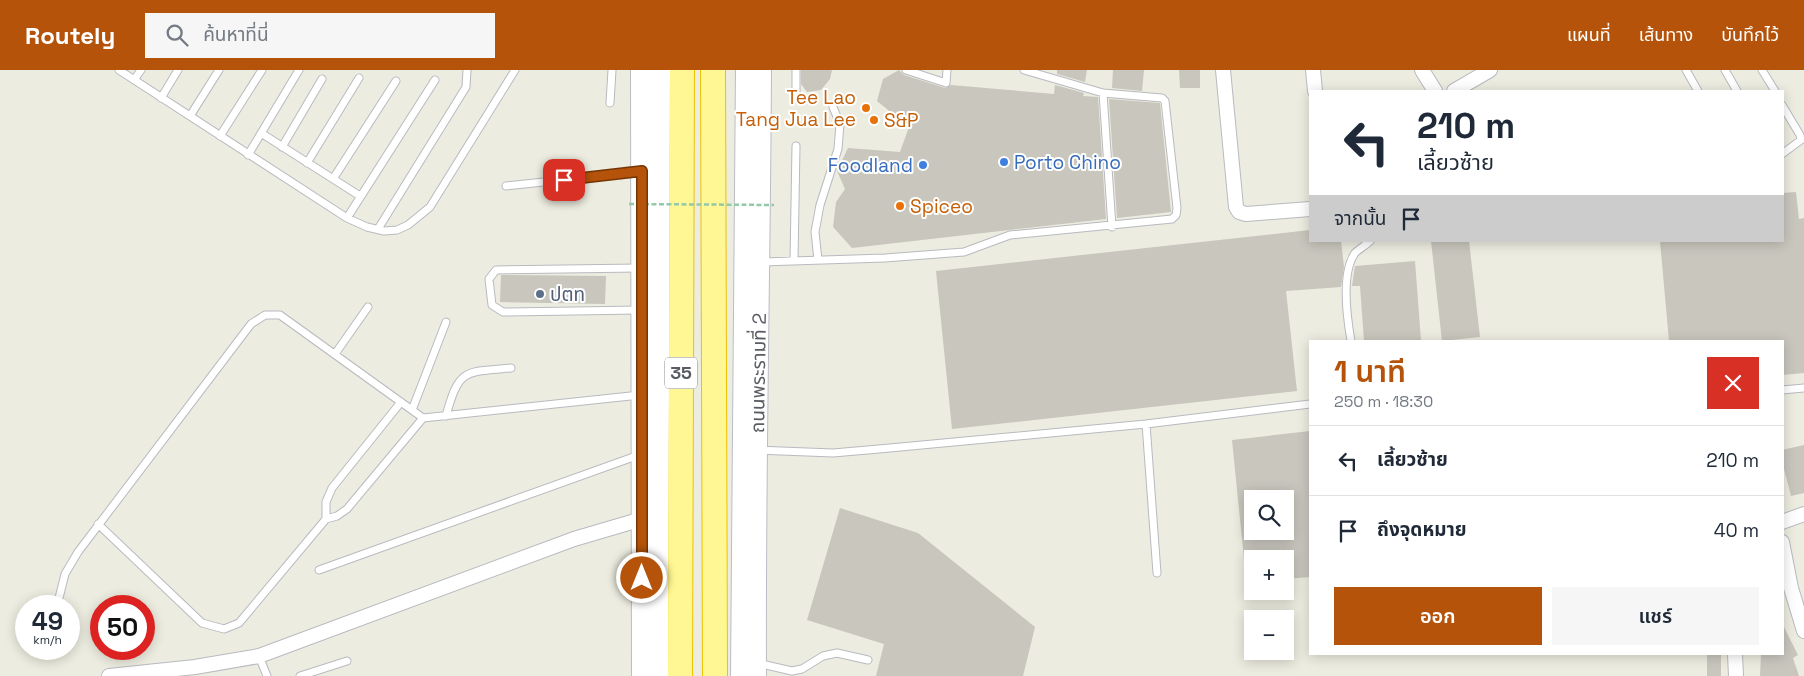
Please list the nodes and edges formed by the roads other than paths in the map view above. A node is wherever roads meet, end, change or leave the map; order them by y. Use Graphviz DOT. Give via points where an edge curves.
graph roads {
  1 [pos="119,70"];
  2 [pos="140,70"];
  3 [pos="178,70"];
  4 [pos="219,70"];
  5 [pos="262,70"];
  6 [pos="299,70"];
  7 [pos="467,70"];
  8 [pos="515,70"];
  9 [pos="612,70"];
  10 [pos="641,70"];
  11 [pos="660,70"];
  12 [pos="682,70"];
  13 [pos="713,70"];
  14 [pos="746,70"];
  15 [pos="761,70"];
  16 [pos="796,70"];
  17 [pos="906,70"];
  18 [pos="947,70"];
  19 [pos="1024,70"];
  20 [pos="1223,70"];
  21 [pos="1313,70"];
  22 [pos="1422,70"];
  23 [pos="1490,70"];
  24 [pos="1686,70"];
  25 [pos="1725,70"];
  26 [pos="1762,70"];
  27 [pos="359,78"];
  28 [pos="322,79"];
  29 [pos="134,80"];
  30 [pos="435,80"];
  31 [pos="396,81"];
  32 [pos="1315,90"];
  33 [pos="1434,90"];
  34 [pos="1456,90"];
  35 [pos="1697,90"];
  36 [pos="1736,90"];
  37 [pos="1774,90"];
  38 [pos="1103,93"];
  39 [pos="796,95"];
  40 [pos="161,98"];
  41 [pos="610,103"];
  42 [pos="832,107"];
  43 [pos="1784,107"];
  44 [pos="190,116"];
  45 [pos="261,133"];
  46 [pos="220,136"];
  47 [pos="796,146"];
  48 [pos="282,147"];
  49 [pos="1784,153"];
  50 [pos="248,155"];
  51 [pos="307,163"];
  52 [pos="642,171"];
  53 [pos="333,179"];
  54 [pos="506,186"];
  55 [pos="360,196"];
  56 [pos="1309,209"];
  57 [pos="347,218"];
  58 [pos="1112,227"];
  59 [pos="378,229"];
  60 [pos="1369,242"];
  61 [pos="818,260"];
  62 [pos="794,261"];
  63 [pos="752,266"];
  64 [pos="651,271"];
  65 [pos="368,307"];
  66 [pos="642,310"];
  67 [pos="446,322"];
  68 [pos="1351,340"];
  69 [pos="334,354"];
  70 [pos="511,368"];
  71 [pos="1804,388"];
  72 [pos="1784,390"];
  73 [pos="642,395"];
  74 [pos="401,402"];
  75 [pos="1309,404"];
  76 [pos="412,410"];
  77 [pos="446,416"];
  78 [pos="423,418"];
  79 [pos="1146,424"];
  80 [pos="756,450"];
  81 [pos="642,454"];
  82 [pos="1804,514"];
  83 [pos="326,519"];
  84 [pos="642,519"];
  85 [pos="1784,521"];
  86 [pos="98,524"];
  87 [pos="1784,561"];
  88 [pos="319,570"];
  89 [pos="1156,573"];
  90 [pos="1787,589"];
  91 [pos="60,595"];
  92 [pos="1804,631"];
  93 [pos="1735,655"];
  94 [pos="259,656"];
  95 [pos="868,660"];
  96 [pos="347,661"];
  97 [pos="756,669"];
  98 [pos="109,676"];
  99 [pos="267,676"];
  100 [pos="300,676"];
  101 [pos="642,676"];
  102 [pos="658,676"];
  103 [pos="680,676"];
  104 [pos="715,676"];
  105 [pos="741,676"];
  106 [pos="1736,676"];
  1 -- 29 [label="lane"];
  2 -- 29 [label="lane"];
  3 -- 40 [label="lane"];
  4 -- 44 [label="lane"];
  5 -- 46 [label="lane"];
  6 -- 45 [label="lane"];
  7 -- 59 [label="lane" via="466,87"];
  8 -- 59 [label="lane" via="430,207 397,230"];
  9 -- 41 [label="lane"];
  10 -- 52 [label="main road, 35"];
  11 -- 64 [label="main road"];
  12 -- 103 [label="highway, 35"];
  13 -- 104 [label="highway, 35"];
  14 -- 63 [label="main road"];
  15 -- 63 [label="main road, ถนนพระรามที่ 2"];
  16 -- 39 [label="lane"];
  17 -- 18 [label="lane" via="946,83"];
  19 -- 38 [label="lane"];
  20 -- 56 [label="street" via="1239,212"];
  21 -- 32 [label="street"];
  22 -- 33 [label="street"];
  23 -- 34 [label="street"];
  24 -- 35 [label="lane"];
  25 -- 36 [label="lane"];
  26 -- 37 [label="lane"];
  27 -- 51 [label="lane"];
  28 -- 48 [label="lane"];
  29 -- 40 [label="lane"];
  30 -- 55 [label="lane"];
  31 -- 53 [label="lane"];
  38 -- 58 [label="lane"];
  38 -- 58 [label="lane" via="1165,100 1177,208 1172,219"];
  40 -- 44 [label="lane"];
  42 -- 61 [label="lane" via="840,124 838,149 815,232"];
  43 -- 49 [label="lane" via="1801,140"];
  44 -- 46 [label="lane"];
  45 -- 48 [label="lane"];
  45 -- 50 [label="lane"];
  46 -- 50 [label="lane"];
  47 -- 62 [label="lane"];
  48 -- 51 [label="lane"];
  50 -- 57 [label="lane"];
  51 -- 53 [label="lane"];
  52 -- 54 [label="lane"];
  52 -- 64 [label="main road, 35"];
  53 -- 55 [label="lane"];
  55 -- 57 [label="lane"];
  57 -- 59 [label="lane"];
  58 -- 61 [label="lane" via="1010,235 964,252"];
  60 -- 68 [label="lane" via="1356,253 1350,265 1346,311"];
  61 -- 62 [label="lane"];
  62 -- 63 [label="lane"];
  63 -- 80 [label="main road, ถนนพระรามที่ 2"];
  63 -- 105 [label="main road"];
  64 -- 66 [label="main road, 35"];
  64 -- 66 [label="lane" via="496,270 490,279 492,305 503,312"];
  64 -- 102 [label="main road"];
  65 -- 69 [label="lane"];
  66 -- 73 [label="main road, 35"];
  67 -- 76 [label="lane"];
  69 -- 74 [label="lane"];
  69 -- 86 [label="lane" via="280,315 264,315 251,324"];
  70 -- 77 [label="lane" via="474,372 461,377 452,391"];
  71 -- 72 [label="lane"];
  73 -- 77 [label="lane"];
  73 -- 81 [label="main road, 35"];
  74 -- 76 [label="lane"];
  74 -- 83 [label="lane" via="332,488 326,502"];
  75 -- 79 [label="lane"];
  76 -- 78 [label="lane"];
  77 -- 78 [label="lane"];
  78 -- 83 [label="lane" via="347,509"];
  79 -- 80 [label="lane" via="833,453"];
  79 -- 89 [label="lane"];
  80 -- 97 [label="main road, ถนนพระรามที่ 2"];
  81 -- 84 [label="main road, 35"];
  81 -- 88 [label="lane"];
  82 -- 85 [label="street"];
  83 -- 86 [label="lane" via="239,624 224,628 202,623"];
  84 -- 94 [label="street" via="574,539"];
  84 -- 101 [label="main road, 35"];
  86 -- 91 [label="lane" via="66,574"];
  87 -- 90 [label="street"];
  90 -- 92 [label="street"];
  93 -- 106 [label="street"];
  94 -- 98 [label="street"];
  94 -- 99 [label="lane"];
  95 -- 97 [label="lane" via="837,653 792,671"];
  96 -- 100 [label="lane"];
}
